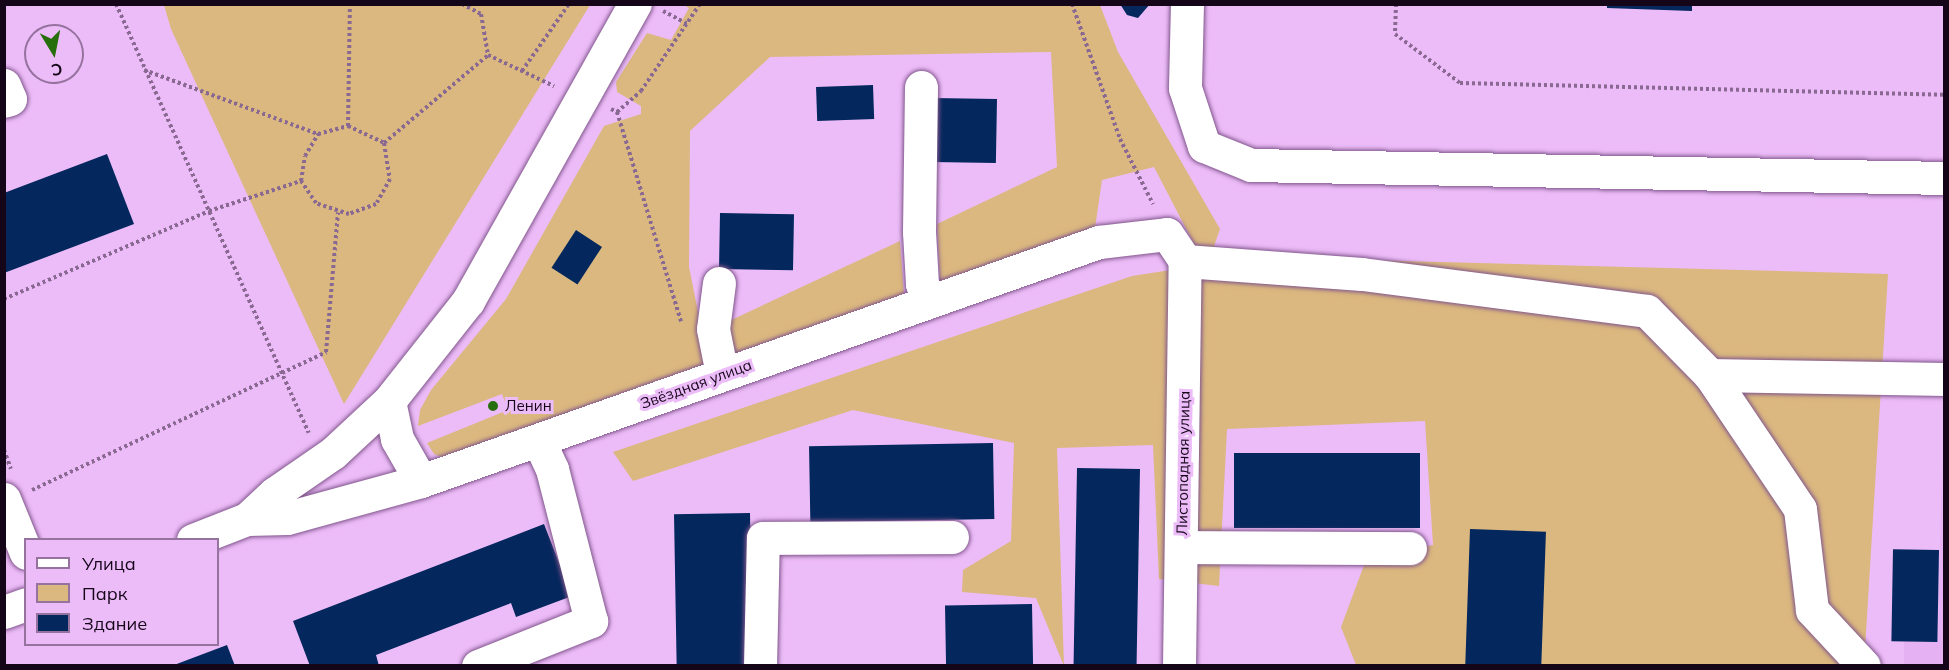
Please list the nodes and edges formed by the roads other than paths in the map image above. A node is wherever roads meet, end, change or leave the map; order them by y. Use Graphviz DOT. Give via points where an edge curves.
graph roads {
  1 [pos="635,4"];
  2 [pos="1187,4"];
  3 [pos="4,85"];
  4 [pos="921,87"];
  5 [pos="4,101"];
  6 [pos="1944,178"];
  7 [pos="1185,261"];
  8 [pos="719,283"];
  9 [pos="929,302"];
  10 [pos="722,374"];
  11 [pos="1710,375"];
  12 [pos="1944,379"];
  13 [pos="389,401"];
  14 [pos="539,441"];
  15 [pos="421,481"];
  16 [pos="12,497"];
  17 [pos="247,519"];
  18 [pos="952,537"];
  19 [pos="198,538"];
  20 [pos="24,545"];
  21 [pos="1182,547"];
  22 [pos="1410,548"];
  23 [pos="24,605"];
  24 [pos="4,612"];
  25 [pos="478,666"];
  26 [pos="760,666"];
  27 [pos="1179,666"];
  28 [pos="1864,666"];
  1 -- 13 [label="street" via="468,301"];
  2 -- 6 [label="street" via="1185,88 1204,146 1251,165"];
  3 -- 5 [label="street" via="10,99"];
  4 -- 9 [label="street" via="919,232 921,284"];
  7 -- 9 [label="street, Звёздная улица" via="1167,234 1099,242"];
  7 -- 11 [label="street" via="1362,274 1647,312"];
  7 -- 21 [label="street, Листопадная улица"];
  8 -- 10 [label="street" via="713,329"];
  9 -- 10 [label="street, Звёздная улица"];
  10 -- 14 [label="street, Звёздная улица"];
  11 -- 12 [label="street"];
  11 -- 28 [label="street" via="1800,509 1812,610"];
  13 -- 15 [label="street" via="398,439"];
  13 -- 17 [label="street" via="333,453 275,493"];
  14 -- 15 [label="street, Звёздная улица"];
  14 -- 25 [label="street" via="552,469 591,621"];
  15 -- 17 [label="street, Звёздная улица" via="287,518"];
  16 -- 20 [label="street"];
  17 -- 19 [label="street, Звёздная улица"];
  18 -- 26 [label="street" via="763,538"];
  21 -- 22 [label="street"];
  21 -- 27 [label="street, Листопадная улица"];
  23 -- 24 [label="street"];
}
